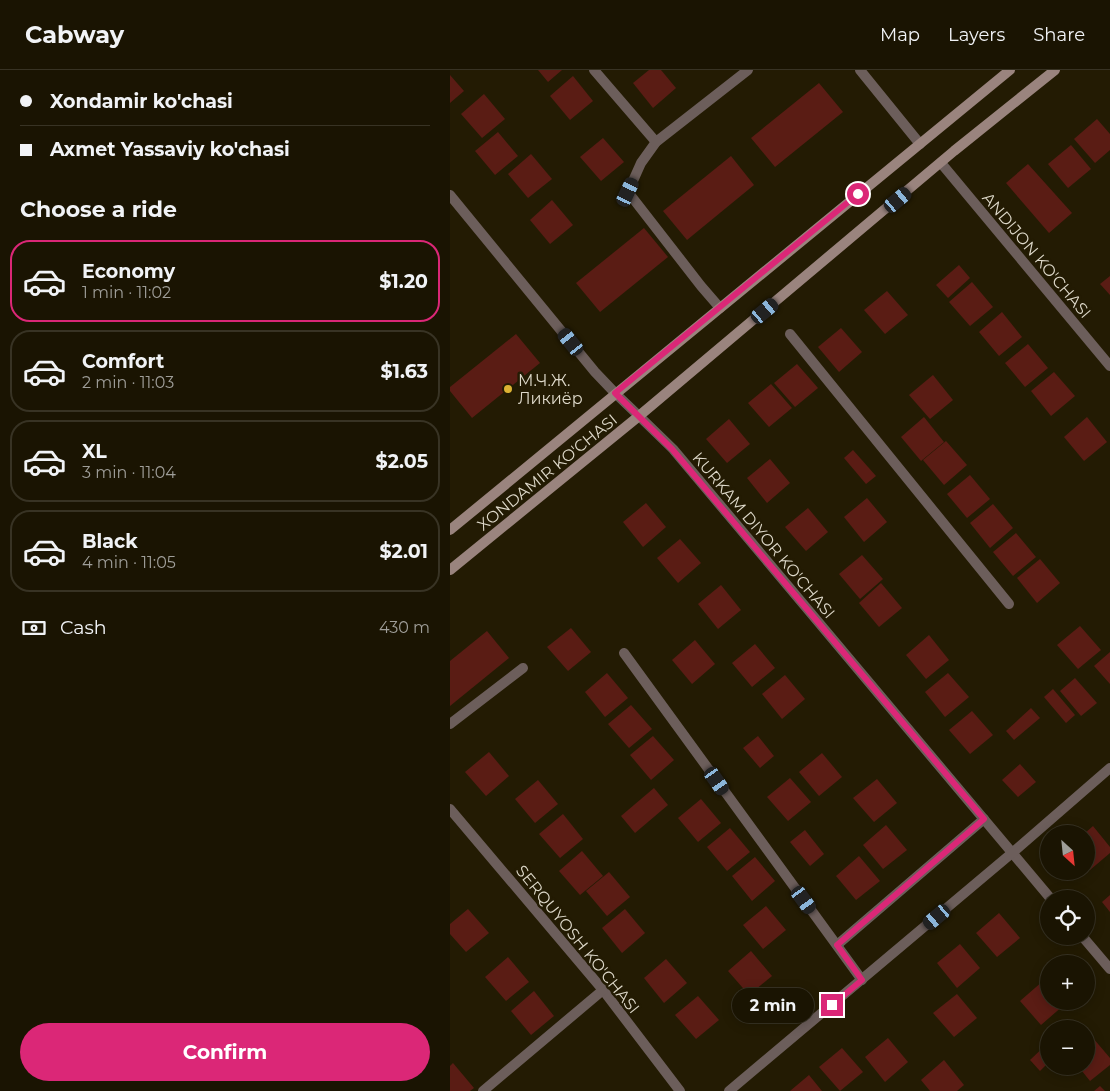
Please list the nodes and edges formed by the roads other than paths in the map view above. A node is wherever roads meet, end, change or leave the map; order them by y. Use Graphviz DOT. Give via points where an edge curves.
graph roads {
  1 [pos="594,70"];
  2 [pos="748,70"];
  3 [pos="860,70"];
  4 [pos="1010,70"];
  5 [pos="1055,70"];
  6 [pos="656,142"];
  7 [pos="920,144"];
  8 [pos="941,163"];
  9 [pos="450,195"];
  10 [pos="720,308"];
  11 [pos="790,334"];
  12 [pos="1110,366"];
  13 [pos="615,393"];
  14 [pos="639,416"];
  15 [pos="450,530"];
  16 [pos="450,570"];
  17 [pos="1008,604"];
  18 [pos="624,653"];
  19 [pos="523,668"];
  20 [pos="450,724"];
  21 [pos="1110,768"];
  22 [pos="450,808"];
  23 [pos="984,819"];
  24 [pos="1012,853"];
  25 [pos="1043,890"];
  26 [pos="837,945"];
  27 [pos="1089,945"];
  28 [pos="1110,970"];
  29 [pos="862,980"];
  30 [pos="602,990"];
  31 [pos="483,1091"];
  32 [pos="680,1091"];
  33 [pos="729,1091"];
  1 -- 6 [label="street"];
  2 -- 6 [label="street"];
  3 -- 7 [label="street"];
  4 -- 7 [label="main road, XONDAMIR KO'CHASI"];
  5 -- 8 [label="main road, XONDAMIR KO'CHASI"];
  6 -- 10 [label="street" via="641,163 628,192"];
  7 -- 10 [label="main road, XONDAMIR KO'CHASI"];
  8 -- 12 [label="street, ANDIJON KO'CHASI"];
  8 -- 14 [label="main road, XONDAMIR KO'CHASI"];
  9 -- 13 [label="street, KURKAM DIYOR KO'CHASI"];
  10 -- 13 [label="main road, XONDAMIR KO'CHASI"];
  11 -- 17 [label="street"];
  13 -- 14 [label="street, KURKAM DIYOR KO'CHASI"];
  13 -- 15 [label="main road, XONDAMIR KO'CHASI"];
  14 -- 16 [label="main road, XONDAMIR KO'CHASI"];
  14 -- 23 [label="street, KURKAM DIYOR KO'CHASI" via="672,449"];
  18 -- 26 [label="street"];
  19 -- 20 [label="street"];
  21 -- 24 [label="street"];
  22 -- 30 [label="street, SERQUYOSH KO'CHASI"];
  23 -- 24 [label="street, KURKAM DIYOR KO'CHASI"];
  23 -- 26 [label="street"];
  24 -- 25 [label="street, KURKAM DIYOR KO'CHASI"];
  24 -- 29 [label="street"];
  26 -- 29 [label="street"];
  27 -- 28 [label="street"];
  29 -- 33 [label="street"];
  30 -- 31 [label="street"];
  30 -- 32 [label="street, SERQUYOSH KO'CHASI"];
}
